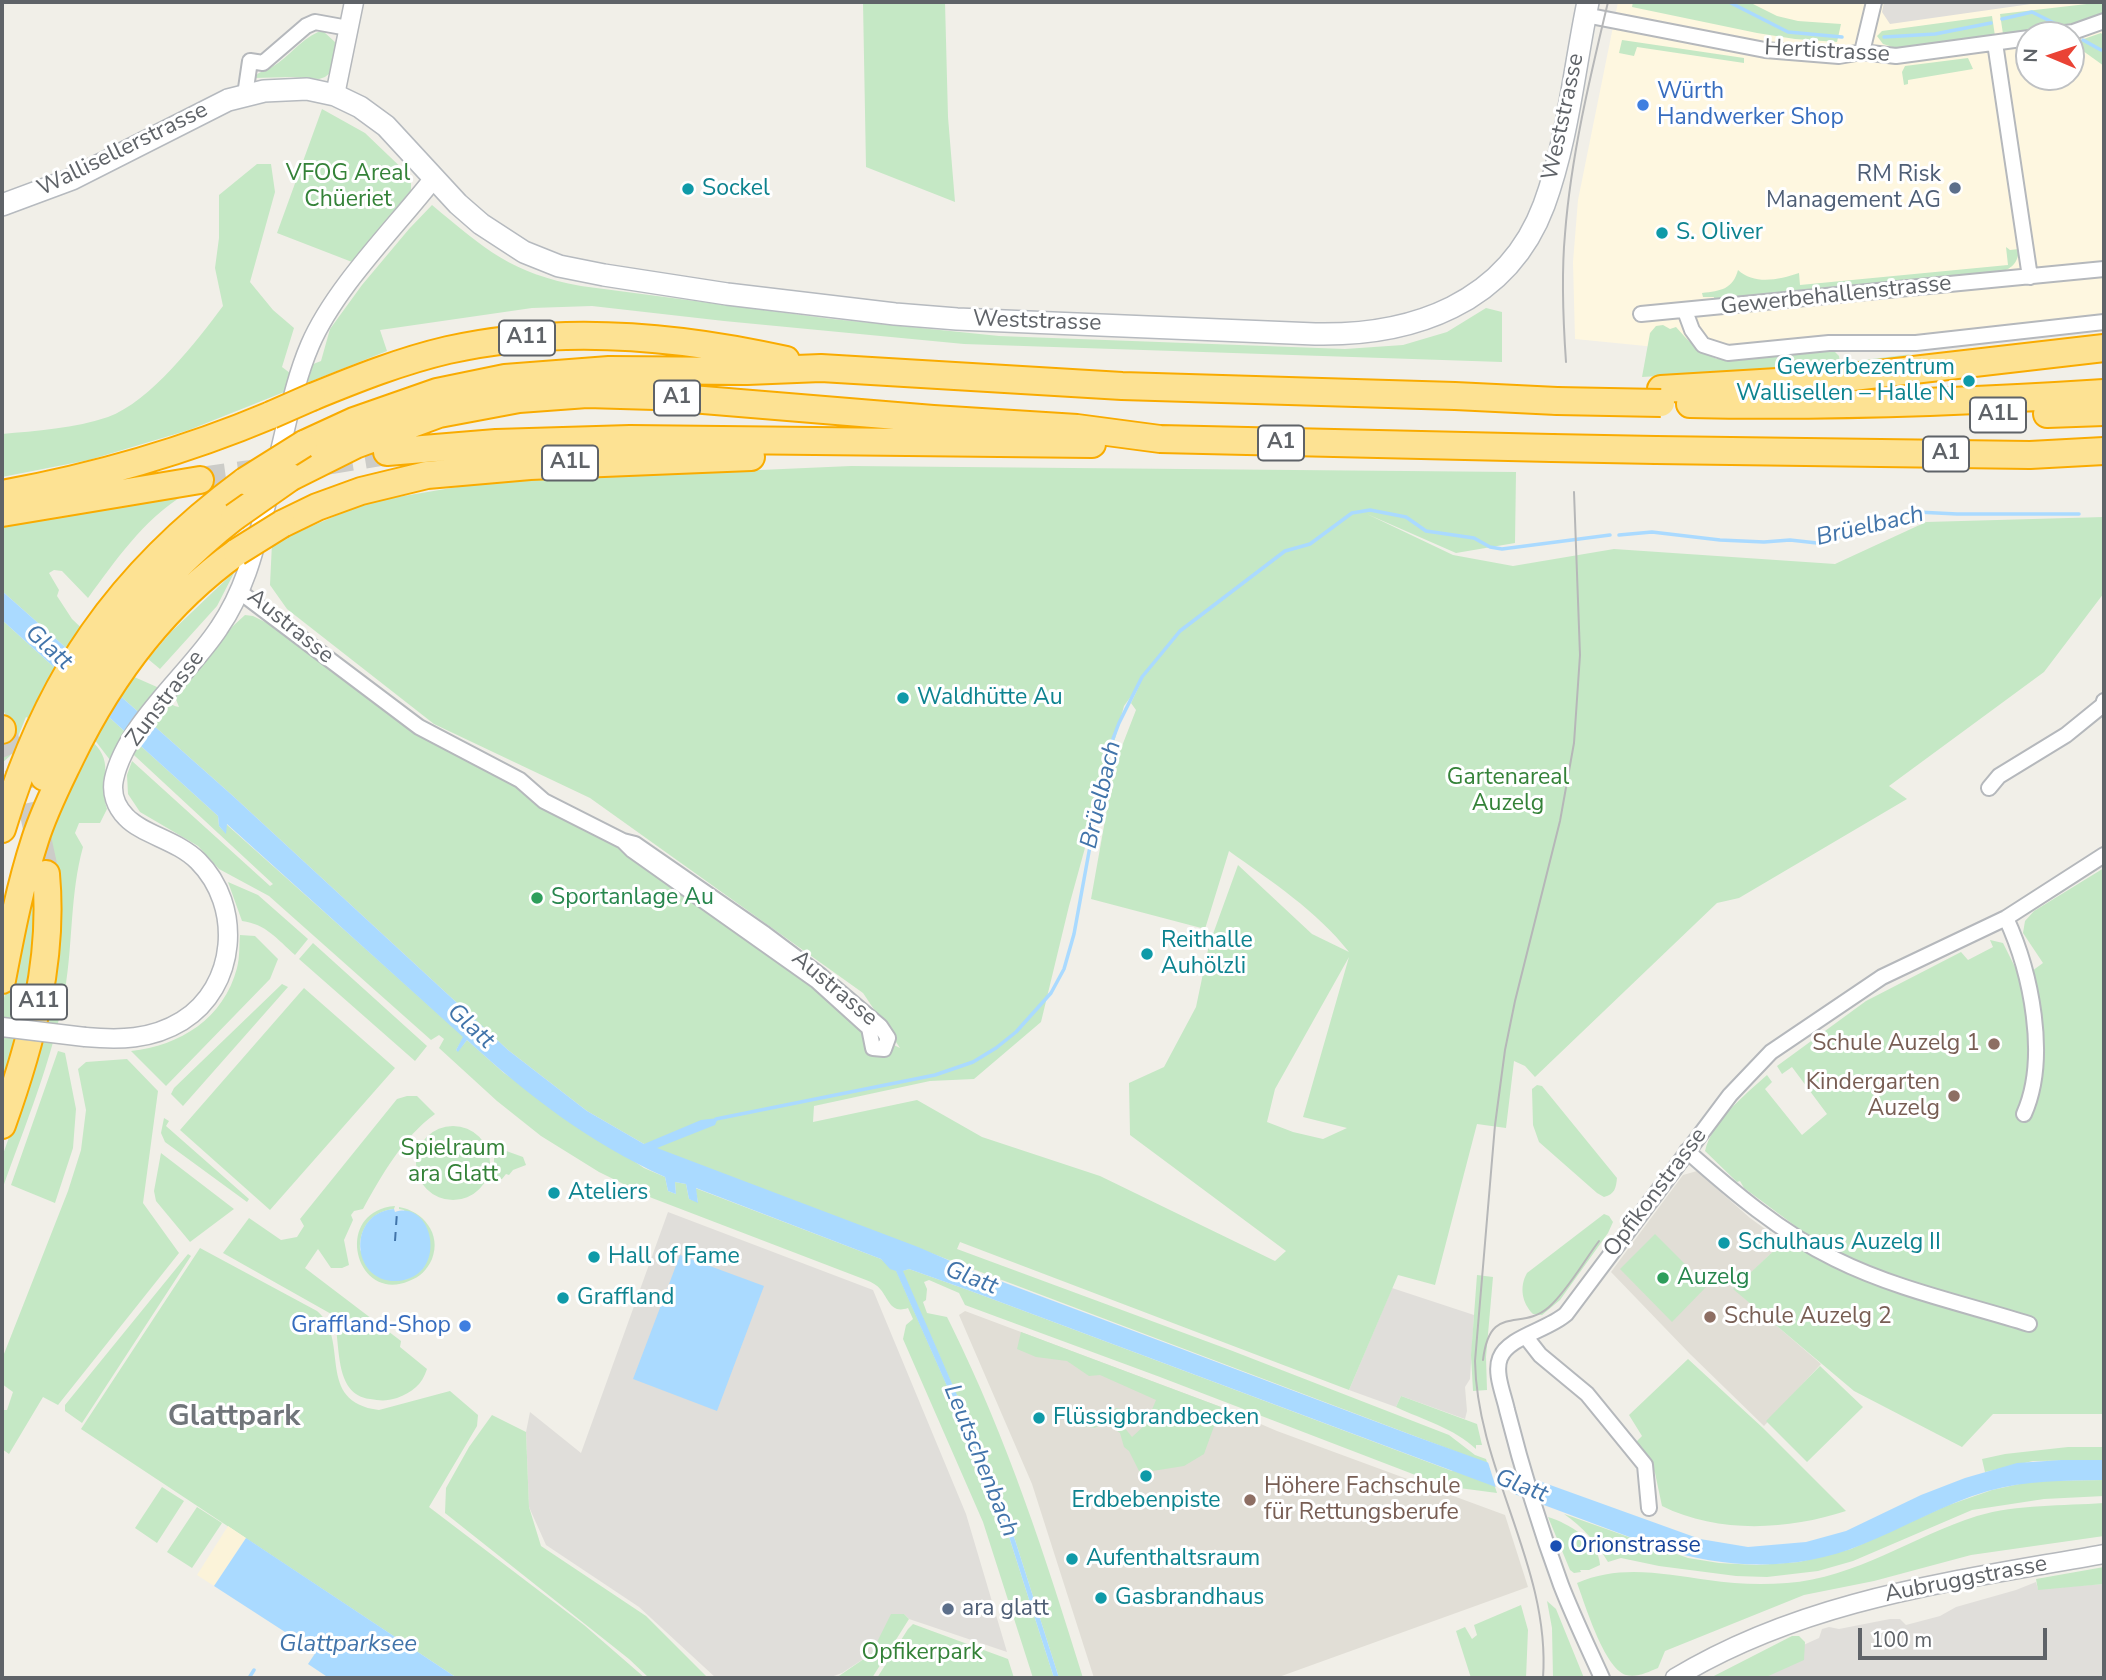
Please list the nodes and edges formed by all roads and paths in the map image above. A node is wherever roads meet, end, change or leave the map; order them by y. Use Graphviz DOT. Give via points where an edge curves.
graph roads {
  1 [pos="354,2"];
  2 [pos="1874,2"];
  3 [pos="1587,9"];
  4 [pos="2104,21"];
  5 [pos="348,27"];
  6 [pos="2085,28"];
  7 [pos="2015,40"];
  8 [pos="1995,43"];
  9 [pos="1862,52"];
  10 [pos="245,95"];
  11 [pos="335,95"];
  12 [pos="435,178"];
  13 [pos="2,205"];
  14 [pos="2104,269"];
  15 [pos="2031,277"];
  16 [pos="1685,310"];
  17 [pos="1641,314"];
  18 [pos="2104,321"];
  19 [pos="2104,348"];
  20 [pos="821,368"];
  21 [pos="2104,393"];
  22 [pos="1661,396"];
  23 [pos="1852,411"];
  24 [pos="2104,412"];
  25 [pos="1160,439"];
  26 [pos="969,444"];
  27 [pos="2104,451"];
  28 [pos="387,452"];
  29 [pos="2029,455"];
  30 [pos="2104,465"];
  31 [pos="200,480"];
  32 [pos="2,494"];
  33 [pos="2,513"];
  34 [pos="240,592"];
  35 [pos="118,636"];
  36 [pos="2104,704"];
  37 [pos="60,732"];
  38 [pos="1989,788"];
  39 [pos="2,829"];
  40 [pos="622,841"];
  41 [pos="2104,855"];
  42 [pos="46,874"];
  43 [pos="2006,918"];
  44 [pos="2,927"];
  45 [pos="2,980"];
  46 [pos="2,1027"];
  47 [pos="2024,1115"];
  48 [pos="2,1125"];
  49 [pos="1687,1151"];
  50 [pos="2029,1324"];
  51 [pos="1527,1337"];
  52 [pos="1649,1508"];
  53 [pos="2104,1554"];
  54 [pos="1602,1678"];
  55 [pos="1675,1678"];
  1 -- 5 [label="street"];
  2 -- 9 [label="street"];
  3 -- 9 [label="street, Hertistrasse" via="1792,54"];
  3 -- 12 [label="main road, Weststrasse" via="1552,180 1523,245 1501,272 1457,305 1430,318 1376,332 1315,334 926,317 604,275 559,266 524,252 481,224"];
  4 -- 6 [label="street"];
  5 -- 10 [label="street" via="315,22 263,63 250,61"];
  5 -- 11 [label="street"];
  7 -- 8 [label="street, Hertistrasse"];
  8 -- 9 [label="street, Hertistrasse" via="1896,56"];
  8 -- 15 [label="street"];
  10 -- 11 [label="main road, Wallisellerstrasse" via="307,89"];
  10 -- 13 [label="main road, Wallisellerstrasse" via="207,109 72,178"];
  11 -- 12 [label="main road, Weststrasse" via="386,126"];
  12 -- 34 [label="street, Austrasse" via="336,299 310,343"];
  14 -- 15 [label="street, Gewerbehallenstrasse"];
  15 -- 16 [label="street, Gewerbehallenstrasse"];
  16 -- 17 [label="street, Gewerbehallenstrasse"];
  16 -- 18 [label="street" via="1703,345 1728,353 1829,342 1916,343"];
  19 -- 22 [label="highway, A1L"];
  20 -- 22 [label="highway, A1, bridge" via="1122,386 1455,396"];
  20 -- 32 [label="highway, A11, bridge" via="749,352 614,337 501,341 446,351 380,371 147,461"];
  20 -- 35 [label="highway, A1, bridge" via="609,370 505,378 404,402 354,421 304,444 245,481 155,556"];
  21 -- 23 [label="highway, A1"];
  22 -- 23 [label="highway, A1"];
  23 -- 24 [label="highway, A1L"];
  25 -- 26 [label="highway, A1L" via="1077,445"];
  25 -- 29 [label="highway, A1, bridge"];
  25 -- 35 [label="highway, A1, bridge" via="1077,428 621,394 486,404 415,422 355,444 291,477 234,517 172,572"];
  26 -- 28 [label="highway, A1L" via="585,440"];
  26 -- 35 [label="highway, A1L, bridge" via="867,455 575,463 407,479 361,491 282,524 237,552 178,601"];
  27 -- 29 [label="highway, A1"];
  29 -- 30 [label="highway, A1L"];
  31 -- 33 [label="highway"];
  34 -- 40 [label="street, Austrasse" via="419,727"];
  34 -- 46 [label="street, Zunstrasse, bridge" via="212,638 156,705 123,756 113,785 117,806 130,821 188,852 222,897 228,949 210,995 182,1021 148,1036 85,1037"];
  35 -- 37 [label="highway, A1"];
  36 -- 38 [label="street" via="2066,735 1999,776"];
  37 -- 39 [label="highway, A1" via="18,779"];
  37 -- 44 [label="highway, A1" via="19,851"];
  37 -- 45 [label="highway"];
  40 -- 40 [label="street, Austrasse" via="817,981 869,1028 873,1048 884,1049 888,1038 880,1026 821,976 651,854"];
  41 -- 43 [label="street, Opfikonstrasse"];
  42 -- 48 [label="highway, A11" via="48,928 41,988 29,1043"];
  43 -- 47 [label="street" via="2035,1020 2032,1096"];
  43 -- 49 [label="street, Opfikonstrasse" via="1882,977 1771,1052"];
  49 -- 50 [label="street" via="1791,1234 1835,1259"];
  49 -- 51 [label="street, Opfikonstrasse" via="1566,1314"];
  51 -- 52 [label="street" via="1540,1355 1587,1394 1645,1465"];
  51 -- 54 [label="street, Opfikonstrasse" via="1505,1350 1498,1366 1540,1523 1561,1585"];
  53 -- 55 [label="street, Aubruggstrasse" via="1843,1605 1744,1642"];
}
